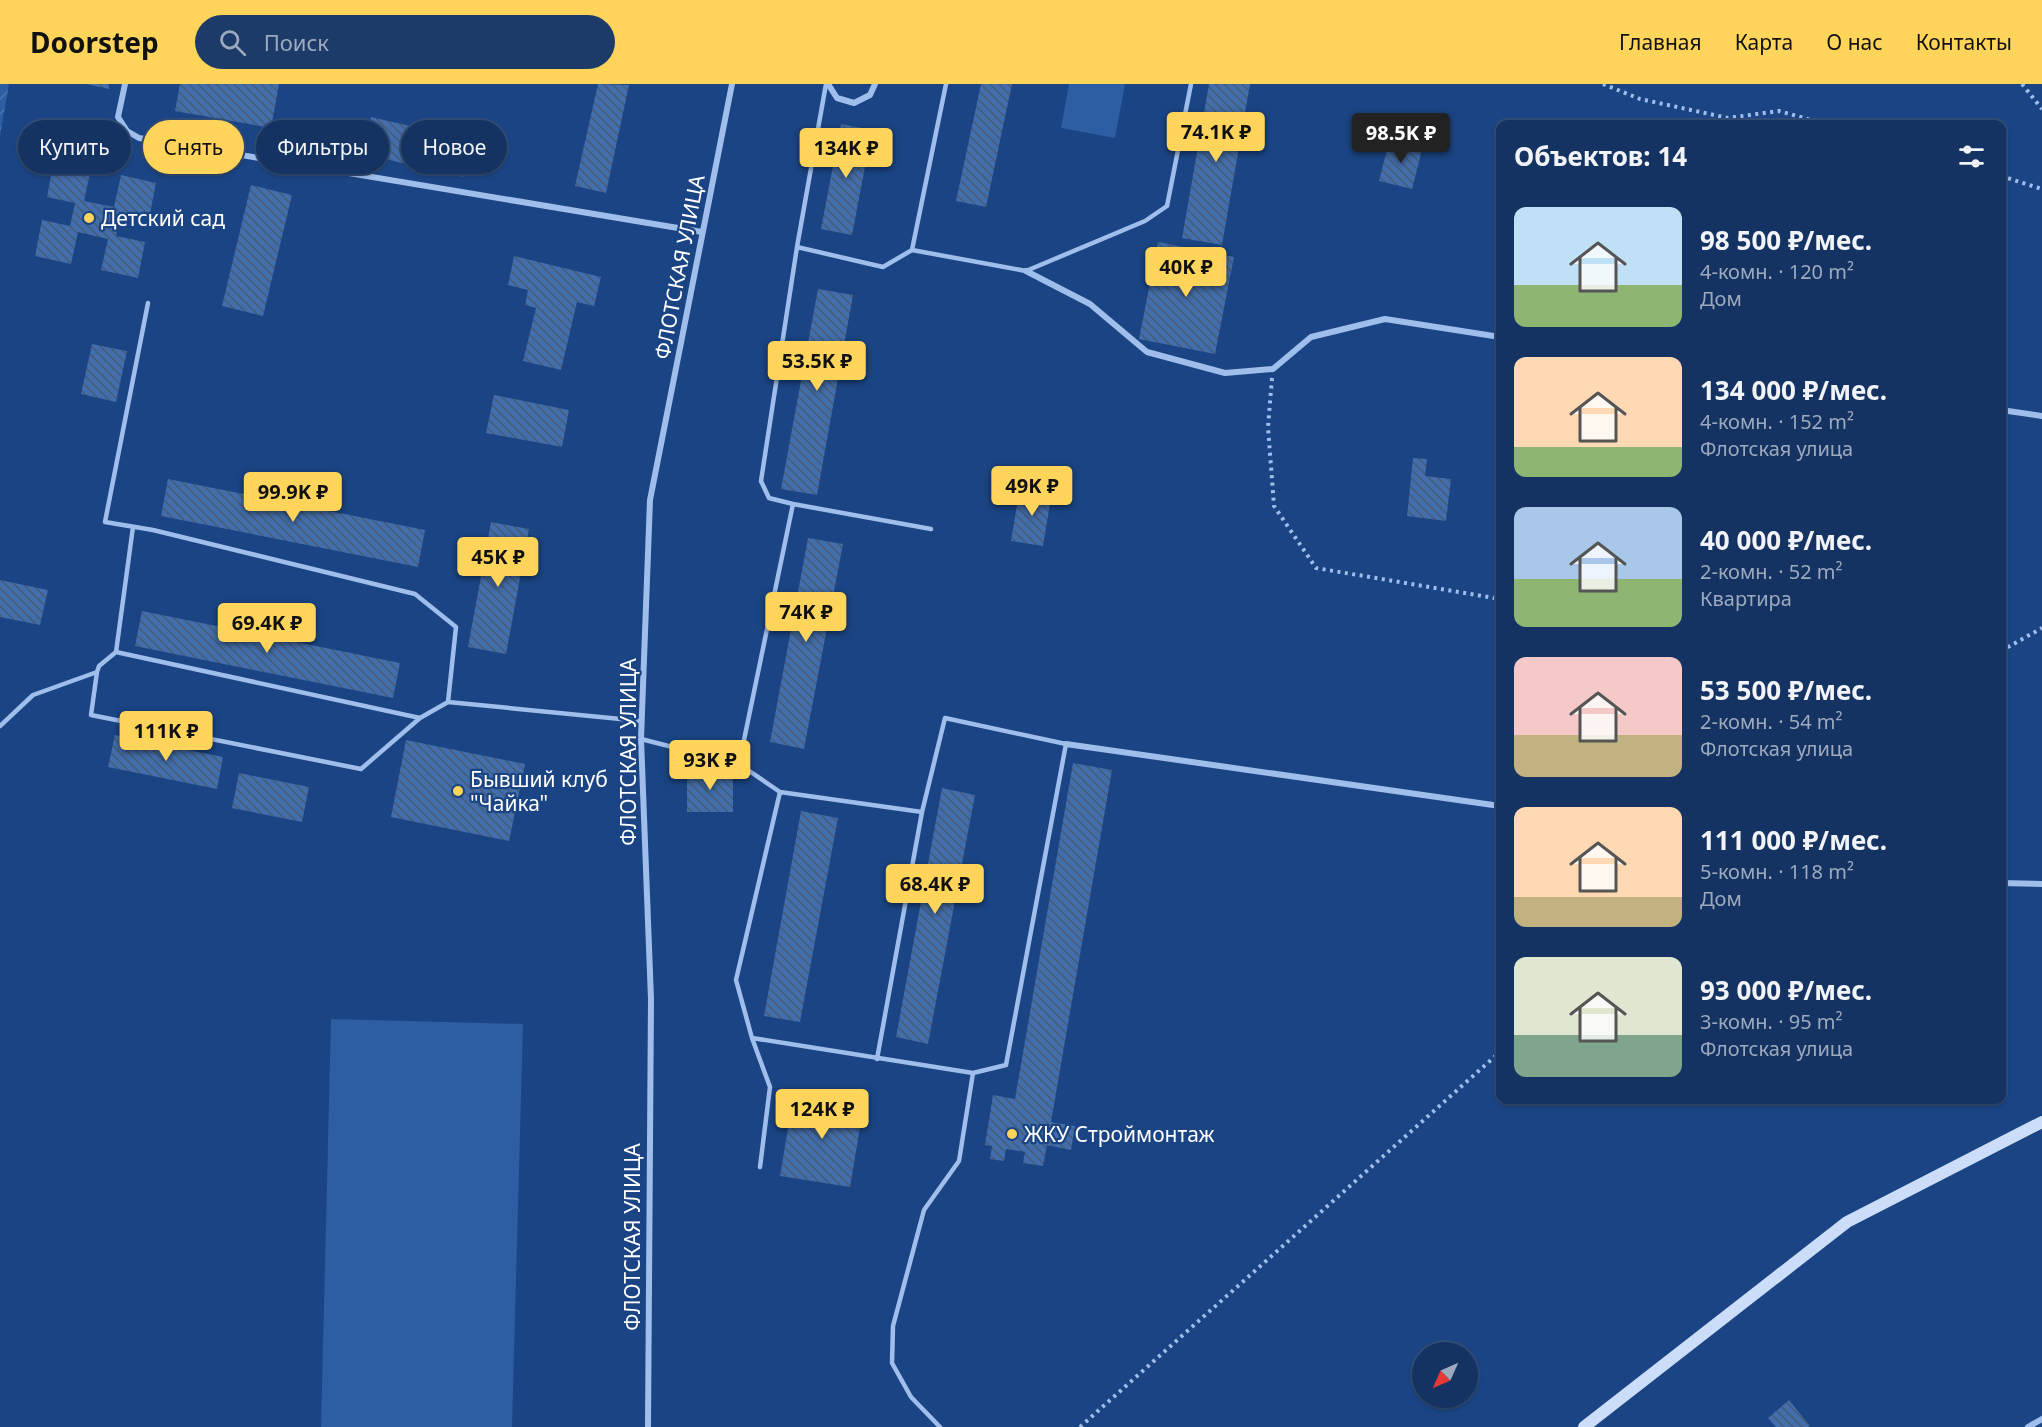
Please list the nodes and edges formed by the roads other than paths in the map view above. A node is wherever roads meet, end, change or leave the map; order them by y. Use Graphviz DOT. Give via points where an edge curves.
graph roads {
  1 [pos="125,84"];
  2 [pos="732,84"];
  3 [pos="827,84"];
  4 [pos="875,84"];
  5 [pos="946,84"];
  6 [pos="1191,84"];
  7 [pos="702,232"];
  8 [pos="796,247"];
  9 [pos="912,250"];
  10 [pos="1026,271"];
  11 [pos="148,303"];
  12 [pos="1496,336"];
  13 [pos="2006,411"];
  14 [pos="2042,416"];
  15 [pos="793,504"];
  16 [pos="133,527"];
  17 [pos="931,529"];
  18 [pos="116,652"];
  19 [pos="97,672"];
  20 [pos="448,702"];
  21 [pos="420,718"];
  22 [pos="641,721"];
  23 [pos="0,726"];
  24 [pos="641,739"];
  25 [pos="1066,744"];
  26 [pos="739,765"];
  27 [pos="780,792"];
  28 [pos="1496,805"];
  29 [pos="922,812"];
  30 [pos="2006,883"];
  31 [pos="2042,884"];
  32 [pos="752,1038"];
  33 [pos="877,1059"];
  34 [pos="973,1073"];
  35 [pos="2042,1122"];
  36 [pos="760,1167"];
  37 [pos="2042,1419"];
  38 [pos="648,1427"];
  39 [pos="940,1427"];
  40 [pos="1584,1427"];
  41 [pos="2028,1427"];
  1 -- 7 [label="street" via="118,117 139,138"];
  2 -- 7 [label="street, ФЛОТСКАЯ УЛИЦА"];
  3 -- 4 [label="street" via="837,98 854,103 870,95"];
  3 -- 8 [label="lane"];
  5 -- 9 [label="lane"];
  6 -- 10 [label="lane" via="1167,206 1145,221"];
  7 -- 22 [label="street, ФЛОТСКАЯ УЛИЦА" via="650,500"];
  8 -- 9 [label="lane" via="883,267"];
  8 -- 15 [label="lane" via="761,481 769,498"];
  9 -- 10 [label="lane"];
  10 -- 12 [label="street" via="1090,304 1147,352 1225,374 1273,369 1311,337 1386,318"];
  11 -- 16 [label="lane" via="105,522"];
  13 -- 14 [label="street"];
  15 -- 17 [label="lane"];
  15 -- 26 [label="lane"];
  16 -- 18 [label="lane"];
  16 -- 20 [label="lane" via="415,594 456,627"];
  18 -- 19 [label="lane"];
  18 -- 21 [label="lane"];
  19 -- 21 [label="lane" via="92,715 362,769"];
  19 -- 23 [label="lane" via="33,695"];
  20 -- 21 [label="lane"];
  20 -- 22 [label="lane"];
  22 -- 24 [label="street, ФЛОТСКАЯ УЛИЦА"];
  24 -- 26 [label="lane"];
  24 -- 38 [label="street, ФЛОТСКАЯ УЛИЦА" via="651,999"];
  25 -- 28 [label="street"];
  25 -- 29 [label="lane" via="945,718"];
  25 -- 34 [label="lane" via="1006,1065"];
  26 -- 27 [label="lane"];
  27 -- 29 [label="lane"];
  27 -- 32 [label="lane" via="736,980"];
  29 -- 33 [label="lane"];
  30 -- 31 [label="street"];
  32 -- 33 [label="lane"];
  32 -- 36 [label="lane" via="770,1087"];
  33 -- 34 [label="lane"];
  34 -- 39 [label="lane" via="959,1161 924,1210 892,1326 892,1363 911,1397"];
  35 -- 40 [label="street" via="1847,1222"];
  37 -- 41 [label="street"];
}
